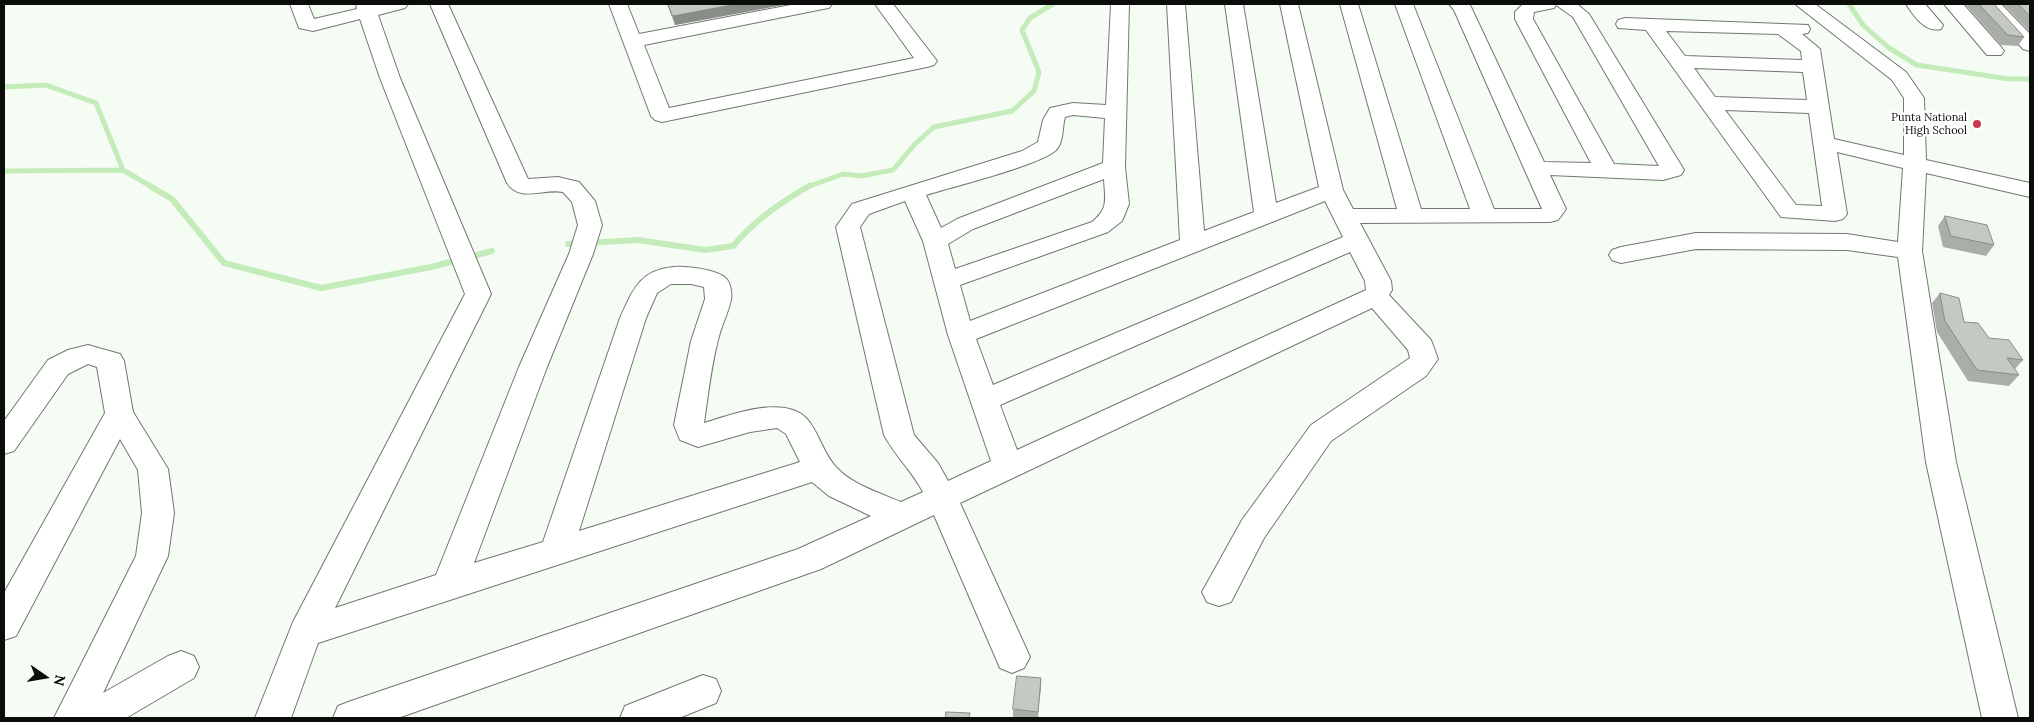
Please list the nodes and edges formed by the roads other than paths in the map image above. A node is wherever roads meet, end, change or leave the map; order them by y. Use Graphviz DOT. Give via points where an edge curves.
graph roads {
  1 [pos="299,4"];
  2 [pos="399,4"];
  3 [pos="440,4"];
  4 [pos="618,4"];
  5 [pos="823,4"];
  6 [pos="884,4"];
  7 [pos="1120,4"];
  8 [pos="1176,4"];
  9 [pos="1234,4"];
  10 [pos="1289,4"];
  11 [pos="1349,4"];
  12 [pos="1404,4"];
  13 [pos="1458,4"];
  14 [pos="1548,4"];
  15 [pos="1565,4"];
  16 [pos="1804,4"];
  17 [pos="1915,4"];
  18 [pos="1953,4"];
  19 [pos="1991,4"];
  20 [pos="366,8"];
  21 [pos="1625,24"];
  22 [pos="1652,25"];
  23 [pos="1934,25"];
  24 [pos="634,28"];
  25 [pos="1783,29"];
  26 [pos="1819,30"];
  27 [pos="2030,44"];
  28 [pos="1994,51"];
  29 [pos="1679,62"];
  30 [pos="1813,66"];
  31 [pos="1710,103"];
  32 [pos="1819,107"];
  33 [pos="1116,112"];
  34 [pos="1824,143"];
  35 [pos="1915,162"];
  36 [pos="1114,166"];
  37 [pos="1536,168"];
  38 [pos="1606,171"];
  39 [pos="2030,190"];
  40 [pos="913,192"];
  41 [pos="1344,215"];
  42 [pos="1266,216"];
  43 [pos="1411,216"];
  44 [pos="1485,216"];
  45 [pos="935,241"];
  46 [pos="1193,245"];
  47 [pos="1910,252"];
  48 [pos="1621,255"];
  49 [pos="946,281"];
  50 [pos="1376,296"];
  51 [pos="961,335"];
  52 [pos="984,400"];
  53 [pos="119,413"];
  54 [pos="4,443"];
  55 [pos="1008,467"];
  56 [pos="819,468"];
  57 [pos="942,498"];
  58 [pos="901,516"];
  59 [pos="556,551"];
  60 [pos="449,585"];
  61 [pos="1219,592"];
  62 [pos="4,625"];
  63 [pos="305,634"];
  64 [pos="1012,658"];
  65 [pos="181,667"];
  66 [pos="703,691"];
  67 [pos="72,718"];
  68 [pos="93,718"];
  69 [pos="273,718"];
  70 [pos="351,718"];
  71 [pos="638,718"];
  72 [pos="2000,718"];
  1 -- 20 [label="street" via="306,24 313,25"];
  2 -- 20 [label="street"];
  3 -- 60 [label="street" via="518,183 523,187 558,184 571,187 583,202 590,224 581,254 533,367"];
  4 -- 24 [label="street"];
  5 -- 24 [label="street"];
  6 -- 24 [label="street" via="927,61 662,116"];
  7 -- 33 [label="street"];
  8 -- 46 [label="street"];
  9 -- 42 [label="street"];
  10 -- 41 [label="street"];
  11 -- 43 [label="street"];
  12 -- 44 [label="street"];
  13 -- 37 [label="street"];
  14 -- 38 [label="street" via="1528,8 1524,18"];
  15 -- 38 [label="street" via="1580,14 1673,170 1663,173"];
  16 -- 35 [label="street" via="1899,76 1914,98"];
  17 -- 23 [label="street"];
  18 -- 28 [label="street"];
  19 -- 27 [label="street"];
  20 -- 63 [label="street" via="418,150 478,294"];
  21 -- 22 [label="street"];
  22 -- 25 [label="street"];
  22 -- 29 [label="street"];
  25 -- 26 [label="street"];
  25 -- 30 [label="street" via="1810,49"];
  29 -- 30 [label="street"];
  29 -- 31 [label="street"];
  30 -- 32 [label="street"];
  31 -- 32 [label="street"];
  31 -- 34 [label="street" via="1789,212 1836,214"];
  32 -- 34 [label="street"];
  33 -- 36 [label="street"];
  33 -- 40 [label="street" via="1073,109 1057,112 1051,122 1048,146 1030,156"];
  34 -- 35 [label="street"];
  35 -- 39 [label="street"];
  35 -- 47 [label="street"];
  36 -- 45 [label="street" via="965,224"];
  36 -- 49 [label="street" via="1117,204 1114,216 1100,227"];
  37 -- 38 [label="street"];
  37 -- 44 [label="street" via="1552,202 1554,209 1550,215"];
  40 -- 45 [label="street"];
  40 -- 57 [label="street" via="860,209 848,228 899,435 927,471"];
  41 -- 42 [label="street"];
  41 -- 43 [label="street"];
  41 -- 50 [label="street" via="1378,281"];
  41 -- 52 [label="street"];
  42 -- 46 [label="street"];
  43 -- 44 [label="street"];
  45 -- 49 [label="street"];
  46 -- 51 [label="street"];
  47 -- 48 [label="street" via="1847,242 1696,241"];
  47 -- 72 [label="street" via="1941,462"];
  49 -- 51 [label="street"];
  50 -- 55 [label="street"];
  50 -- 61 [label="street" via="1421,347 1424,359 1416,369 1320,433 1253,529"];
  51 -- 52 [label="street"];
  52 -- 55 [label="street"];
  53 -- 54 [label="street" via="110,361 88,354 58,367"];
  53 -- 62 [label="street"];
  53 -- 67 [label="street" via="154,469 158,513 152,556"];
  55 -- 57 [label="street"];
  56 -- 58 [label="street" via="828,479"];
  56 -- 59 [label="street"];
  56 -- 59 [label="street" via="796,426 787,418 767,417 698,436 690,432 688,425 704,341 718,299 717,283 687,275 656,280 648,288 630,327"];
  57 -- 58 [label="street"];
  57 -- 64 [label="street"];
  58 -- 70 [label="street" via="809,559"];
  59 -- 60 [label="street"];
  60 -- 63 [label="street"];
  63 -- 69 [label="street"];
  65 -- 68 [label="street"];
  66 -- 71 [label="street"];
}
